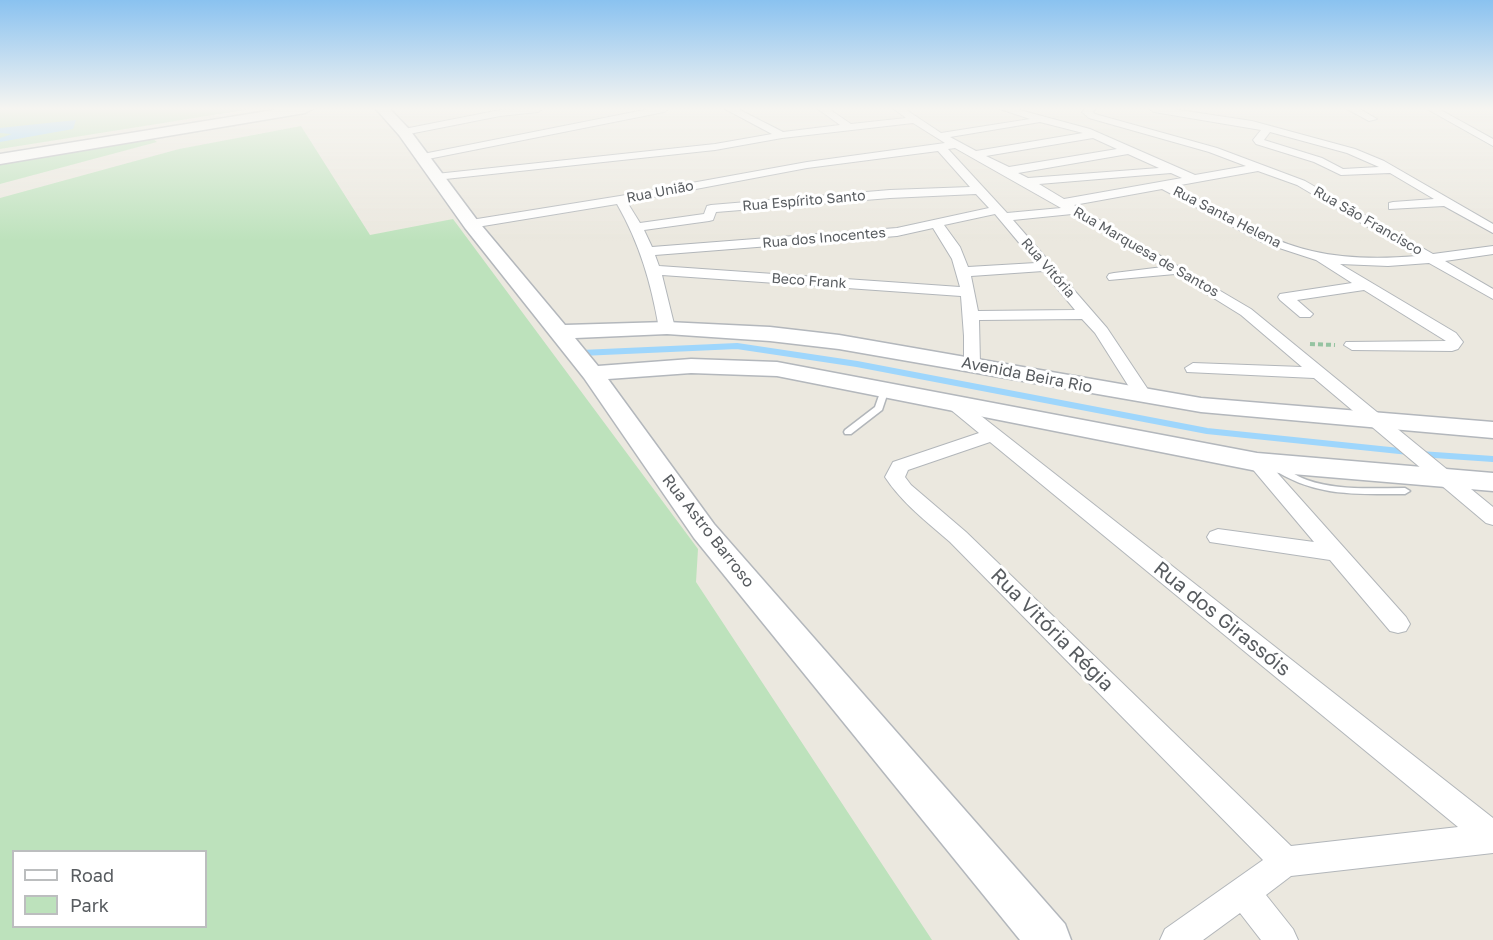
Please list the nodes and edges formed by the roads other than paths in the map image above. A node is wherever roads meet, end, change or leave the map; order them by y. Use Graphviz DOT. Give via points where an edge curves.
graph roads {
  1 [pos="37,153"];
  2 [pos="420,153"];
  3 [pos="444,153"];
  4 [pos="698,153"];
  5 [pos="869,153"];
  6 [pos="949,153"];
  7 [pos="984,153"];
  8 [pos="1113,153"];
  9 [pos="1136,153"];
  10 [pos="1219,153"];
  11 [pos="1297,153"];
  12 [pos="1353,153"];
  13 [pos="977,154"];
  14 [pos="423,157"];
  15 [pos="0,159"];
  16 [pos="1324,163"];
  17 [pos="1261,167"];
  18 [pos="1174,170"];
  19 [pos="1391,170"];
  20 [pos="1008,171"];
  21 [pos="1276,173"];
  22 [pos="436,177"];
  23 [pos="1197,180"];
  24 [pos="1026,182"];
  25 [pos="1166,186"];
  26 [pos="979,190"];
  27 [pos="620,200"];
  28 [pos="1446,202"];
  29 [pos="1069,206"];
  30 [pos="1393,206"];
  31 [pos="1000,213"];
  32 [pos="471,224"];
  33 [pos="936,224"];
  34 [pos="638,227"];
  35 [pos="1493,229"];
  36 [pos="1493,250"];
  37 [pos="649,251"];
  38 [pos="1318,256"];
  39 [pos="1431,258"];
  40 [pos="1047,267"];
  41 [pos="652,270"];
  42 [pos="1178,270"];
  43 [pos="962,272"];
  44 [pos="1114,277"];
  45 [pos="1365,286"];
  46 [pos="966,292"];
  47 [pos="1493,295"];
  48 [pos="1087,314"];
  49 [pos="1305,314"];
  50 [pos="972,316"];
  51 [pos="668,328"];
  52 [pos="560,332"];
  53 [pos="1352,345"];
  54 [pos="972,364"];
  55 [pos="1193,368"];
  56 [pos="592,373"];
  57 [pos="1318,373"];
  58 [pos="885,389"];
  59 [pos="1144,397"];
  60 [pos="951,401"];
  61 [pos="1375,421"];
  62 [pos="1493,430"];
  63 [pos="848,432"];
  64 [pos="993,435"];
  65 [pos="1263,462"];
  66 [pos="1444,478"];
  67 [pos="1493,482"];
  68 [pos="1405,491"];
  69 [pos="1493,518"];
  70 [pos="1218,537"];
  71 [pos="1336,553"];
  72 [pos="1398,624"];
  73 [pos="1493,838"];
  74 [pos="1286,862"];
  75 [pos="1243,892"];
  76 [pos="1049,940"];
  77 [pos="1176,940"];
  78 [pos="1282,940"];
  1 -- 15 [label="street"];
  2 -- 14 [label="street, Rua Astro Barroso"];
  3 -- 14 [label="street"];
  4 -- 22 [label="street"];
  5 -- 27 [label="street, Rua União" via="737,173"];
  6 -- 26 [label="street, Rua Vitória"];
  7 -- 13 [label="street"];
  8 -- 20 [label="street"];
  9 -- 18 [label="street"];
  10 -- 17 [label="street, Rua São Francisco"];
  11 -- 16 [label="street"];
  12 -- 19 [label="street"];
  13 -- 20 [label="street, Rua Marquesa de Santos"];
  14 -- 22 [label="street, Rua Astro Barroso"];
  16 -- 19 [label="street" via="1346,173"];
  16 -- 21 [label="street"];
  17 -- 21 [label="street, Rua São Francisco"];
  17 -- 23 [label="street, Rua dos Inocentes"];
  18 -- 23 [label="street"];
  18 -- 24 [label="street"];
  19 -- 28 [label="street"];
  20 -- 24 [label="street, Rua Marquesa de Santos"];
  21 -- 39 [label="street, Rua São Francisco" via="1316,191"];
  22 -- 32 [label="street, Rua Astro Barroso"];
  23 -- 25 [label="street, Rua dos Inocentes"];
  24 -- 29 [label="street, Rua Marquesa de Santos"];
  25 -- 29 [label="street, Rua dos Inocentes"];
  25 -- 38 [label="street, Rua Santa Helena" via="1271,241"];
  26 -- 31 [label="street, Rua Vitória"];
  26 -- 34 [label="street, Rua Espírito Santo" via="711,209 709,217"];
  27 -- 32 [label="street, Rua União"];
  27 -- 34 [label="street"];
  28 -- 30 [label="street"];
  28 -- 35 [label="street"];
  29 -- 31 [label="street, Rua dos Inocentes"];
  29 -- 42 [label="street, Rua Marquesa de Santos"];
  31 -- 33 [label="street, Rua dos Inocentes"];
  31 -- 40 [label="street, Rua Vitória"];
  32 -- 52 [label="street, Rua Astro Barroso"];
  33 -- 37 [label="street, Rua dos Inocentes" via="897,232"];
  33 -- 43 [label="street" via="952,245"];
  34 -- 37 [label="street"];
  36 -- 39 [label="street, Rua Santa Helena"];
  37 -- 41 [label="street"];
  38 -- 39 [label="street, Rua Santa Helena" via="1366,261"];
  38 -- 45 [label="street"];
  39 -- 47 [label="street, Rua São Francisco"];
  40 -- 43 [label="street"];
  40 -- 48 [label="street, Rua Vitória"];
  41 -- 46 [label="street, Beco Frank"];
  41 -- 51 [label="street"];
  42 -- 44 [label="street"];
  42 -- 57 [label="street, Rua Marquesa de Santos" via="1246,312"];
  43 -- 46 [label="street"];
  45 -- 49 [label="street" via="1285,297"];
  45 -- 53 [label="street" via="1455,342 1452,346"];
  46 -- 50 [label="street"];
  48 -- 50 [label="street"];
  48 -- 59 [label="street, Rua Vitória" via="1114,348"];
  50 -- 54 [label="street"];
  51 -- 52 [label="street, Avenida Beira Rio"];
  51 -- 54 [label="street, Avenida Beira Rio" via="816,339"];
  52 -- 56 [label="street, Rua Astro Barroso"];
  54 -- 59 [label="street, Avenida Beira Rio"];
  55 -- 57 [label="street"];
  56 -- 58 [label="street" via="733,366 777,369"];
  56 -- 76 [label="street, Rua Astro Barroso" via="704,531"];
  57 -- 61 [label="street, Rua Marquesa de Santos"];
  58 -- 60 [label="street"];
  58 -- 63 [label="lane" via="879,408"];
  59 -- 61 [label="street, Avenida Beira Rio"];
  60 -- 64 [label="street, Rua dos Girassóis"];
  60 -- 65 [label="street"];
  61 -- 62 [label="street, Avenida Beira Rio"];
  61 -- 66 [label="street, Rua Marquesa de Santos"];
  64 -- 73 [label="street, Rua dos Girassóis"];
  64 -- 74 [label="street, Rua Vitória Régia" via="900,466 896,477 904,490 958,537"];
  65 -- 66 [label="street"];
  65 -- 68 [label="lane" via="1287,476 1324,489"];
  65 -- 71 [label="street"];
  66 -- 67 [label="street"];
  66 -- 69 [label="street, Rua Marquesa de Santos"];
  70 -- 71 [label="street"];
  71 -- 72 [label="street"];
  73 -- 74 [label="street"];
  74 -- 75 [label="street"];
  75 -- 77 [label="street"];
  75 -- 78 [label="street"];
}
